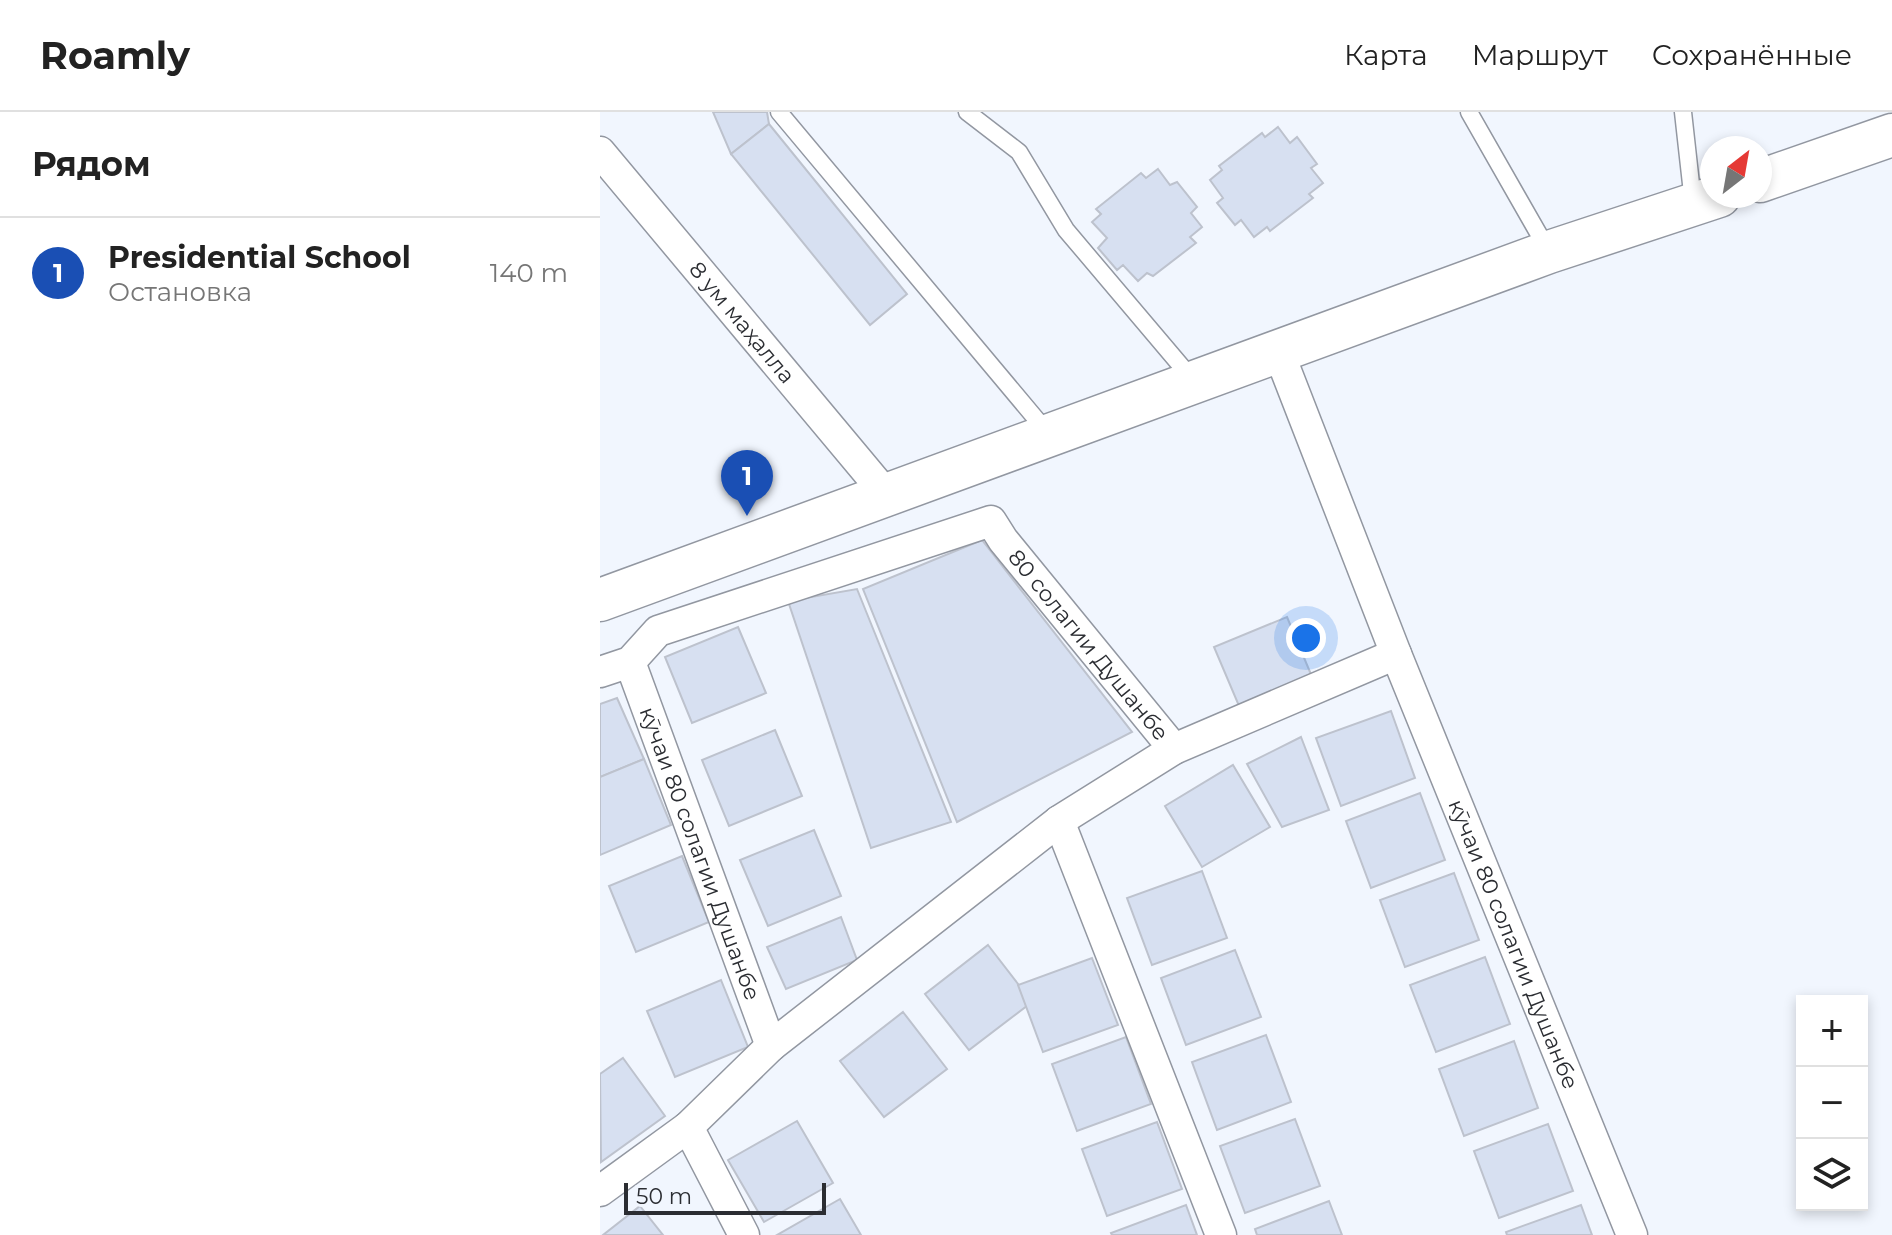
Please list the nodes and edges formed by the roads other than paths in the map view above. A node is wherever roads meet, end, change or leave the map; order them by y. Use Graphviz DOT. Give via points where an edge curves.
graph roads {
  1 [pos="779,112"];
  2 [pos="967,112"];
  3 [pos="1469,112"];
  4 [pos="1683,112"];
  5 [pos="1892,135"];
  6 [pos="600,152"];
  7 [pos="1700,177"];
  8 [pos="1772,177"];
  9 [pos="1700,202"];
  10 [pos="1549,252"];
  11 [pos="1279,353"];
  12 [pos="1194,381"];
  13 [pos="1051,437"];
  14 [pos="885,493"];
  15 [pos="600,600"];
  16 [pos="1396,654"];
  17 [pos="630,662"];
  18 [pos="600,672"];
  19 [pos="1174,749"];
  20 [pos="1059,821"];
  21 [pos="771,1046"];
  22 [pos="688,1127"];
  23 [pos="600,1191"];
  24 [pos="744,1235"];
  25 [pos="1221,1235"];
  26 [pos="1632,1235"];
  1 -- 13 [label="lane"];
  2 -- 12 [label="lane" via="1019,152 1066,230"];
  3 -- 10 [label="lane"];
  4 -- 7 [label="lane"];
  5 -- 8 [label="main road"];
  6 -- 14 [label="street, 8 ум маҳалла"];
  9 -- 10 [label="main road"];
  10 -- 11 [label="main road"];
  11 -- 12 [label="main road"];
  11 -- 16 [label="street, кӯчаи 80 солагии Душанбе"];
  12 -- 13 [label="main road"];
  13 -- 14 [label="main road"];
  14 -- 15 [label="main road"];
  16 -- 19 [label="street"];
  16 -- 26 [label="street, кӯчаи 80 солагии Душанбе"];
  17 -- 18 [label="street"];
  17 -- 19 [label="street, 80 солагии Душанбе" via="658,631 991,521"];
  17 -- 21 [label="street, кӯчаи 80 солагии Душанбе"];
  19 -- 20 [label="street"];
  20 -- 21 [label="street"];
  20 -- 25 [label="street"];
  21 -- 22 [label="street"];
  22 -- 23 [label="street"];
  22 -- 24 [label="street"];
}
